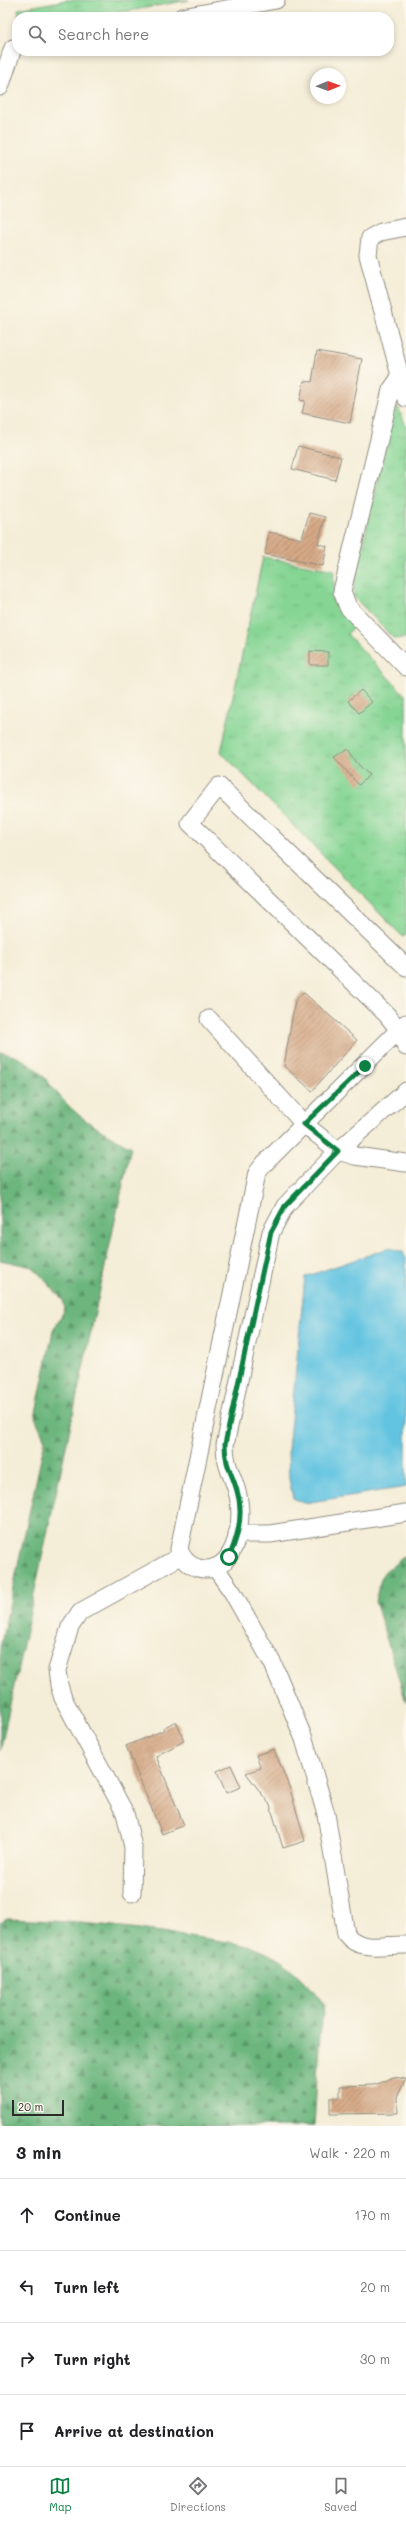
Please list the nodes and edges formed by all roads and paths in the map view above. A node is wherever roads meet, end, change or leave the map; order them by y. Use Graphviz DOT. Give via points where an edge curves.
graph roads {
  1 [pos="276,0"];
  2 [pos="210,12"];
  3 [pos="10,48"];
  4 [pos="0,87"];
  5 [pos="406,227"];
  6 [pos="400,377"];
  7 [pos="406,398"];
  8 [pos="406,667"];
  9 [pos="406,967"];
  10 [pos="209,1019"];
  11 [pos="403,1027"];
  12 [pos="406,1047"];
  13 [pos="406,1091"];
  14 [pos="304,1124"];
  15 [pos="338,1151"];
  16 [pos="406,1163"];
  17 [pos="406,1513"];
  18 [pos="237,1534"];
  19 [pos="181,1556"];
  20 [pos="215,1567"];
  21 [pos="132,1894"];
  22 [pos="406,1945"];
  1 -- 2 [label="street"];
  3 -- 4 [label="street"];
  5 -- 6 [label="street" via="381,232 370,238 368,255"];
  6 -- 7 [label="street"];
  6 -- 8 [label="street" via="391,390 342,591 348,607"];
  9 -- 11 [label="street" via="219,786 190,823"];
  10 -- 14 [label="street"];
  11 -- 12 [label="street"];
  11 -- 14 [label="street"];
  13 -- 15 [label="street"];
  14 -- 15 [label="street"];
  14 -- 19 [label="street" via="258,1173 179,1549"];
  15 -- 16 [label="street"];
  15 -- 18 [label="street" via="285,1206 271,1232 225,1444 227,1468 239,1500"];
  17 -- 18 [label="street" via="270,1534"];
  18 -- 20 [label="street" via="229,1557"];
  19 -- 20 [label="street" via="197,1568"];
  19 -- 21 [label="street" via="80,1612 70,1628 57,1670 63,1698 125,1813 133,1847"];
  20 -- 22 [label="street" via="233,1593 273,1664 304,1739 326,1814 346,1934 354,1943 364,1946"];
}
